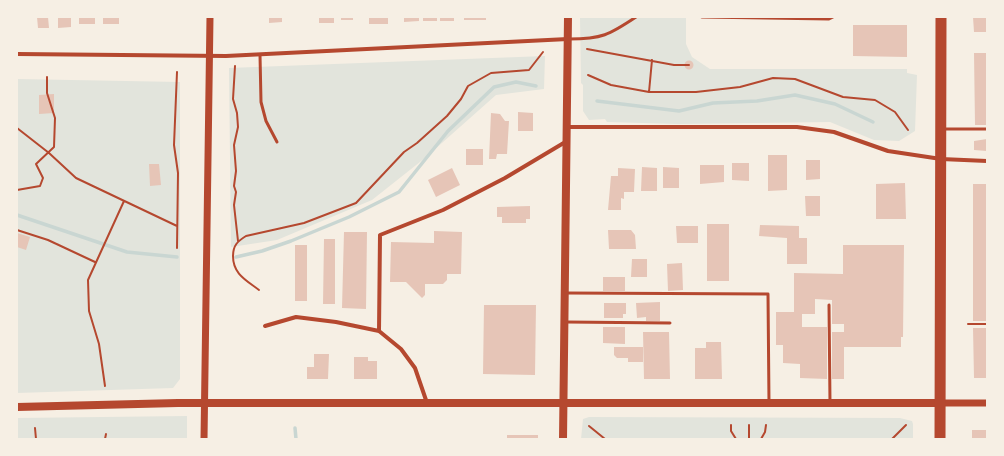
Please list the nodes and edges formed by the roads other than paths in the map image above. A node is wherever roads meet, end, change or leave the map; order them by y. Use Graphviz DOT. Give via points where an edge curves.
graph roads {
  1 [pos="210,17"];
  2 [pos="568,17"];
  3 [pos="636,17"];
  4 [pos="702,17"];
  5 [pos="833,17"];
  6 [pos="941,17"];
  7 [pos="568,39"];
  8 [pos="17,54"];
  9 [pos="260,55"];
  10 [pos="210,57"];
  11 [pos="568,127"];
  12 [pos="941,129"];
  13 [pos="987,129"];
  14 [pos="567,141"];
  15 [pos="277,142"];
  16 [pos="941,159"];
  17 [pos="987,161"];
  18 [pos="564,294"];
  19 [pos="829,305"];
  20 [pos="564,322"];
  21 [pos="670,323"];
  22 [pos="265,326"];
  23 [pos="379,331"];
  24 [pos="205,403"];
  25 [pos="427,403"];
  26 [pos="564,403"];
  27 [pos="769,403"];
  28 [pos="830,403"];
  29 [pos="940,403"];
  30 [pos="987,403"];
  31 [pos="17,406"];
  32 [pos="204,439"];
  33 [pos="564,439"];
  34 [pos="940,439"];
  1 -- 10 [label="street"];
  2 -- 7 [label="main road"];
  3 -- 7 [label="lane" via="612,33 596,39"];
  4 -- 5 [label="lane"];
  6 -- 12 [label="highway"];
  7 -- 9 [label="street"];
  7 -- 11 [label="main road"];
  8 -- 10 [label="street"];
  9 -- 10 [label="street"];
  9 -- 15 [label="lane" via="260,102"];
  10 -- 24 [label="street"];
  11 -- 14 [label="main road"];
  11 -- 16 [label="street" via="797,127 834,132 888,151"];
  12 -- 13 [label="lane"];
  12 -- 16 [label="highway"];
  14 -- 18 [label="main road"];
  14 -- 23 [label="street" via="505,178 443,210 380,235"];
  16 -- 17 [label="street"];
  16 -- 29 [label="highway"];
  18 -- 20 [label="main road"];
  18 -- 27 [label="lane" via="768,294"];
  19 -- 28 [label="lane"];
  20 -- 21 [label="lane"];
  20 -- 26 [label="main road"];
  22 -- 23 [label="street" via="296,317"];
  23 -- 25 [label="street" via="401,349 415,368"];
  24 -- 25 [label="main road"];
  24 -- 31 [label="main road"];
  24 -- 32 [label="street"];
  25 -- 26 [label="main road"];
  26 -- 27 [label="main road"];
  26 -- 33 [label="main road"];
  27 -- 28 [label="main road"];
  28 -- 29 [label="main road"];
  29 -- 30 [label="street"];
  29 -- 34 [label="highway"];
}
